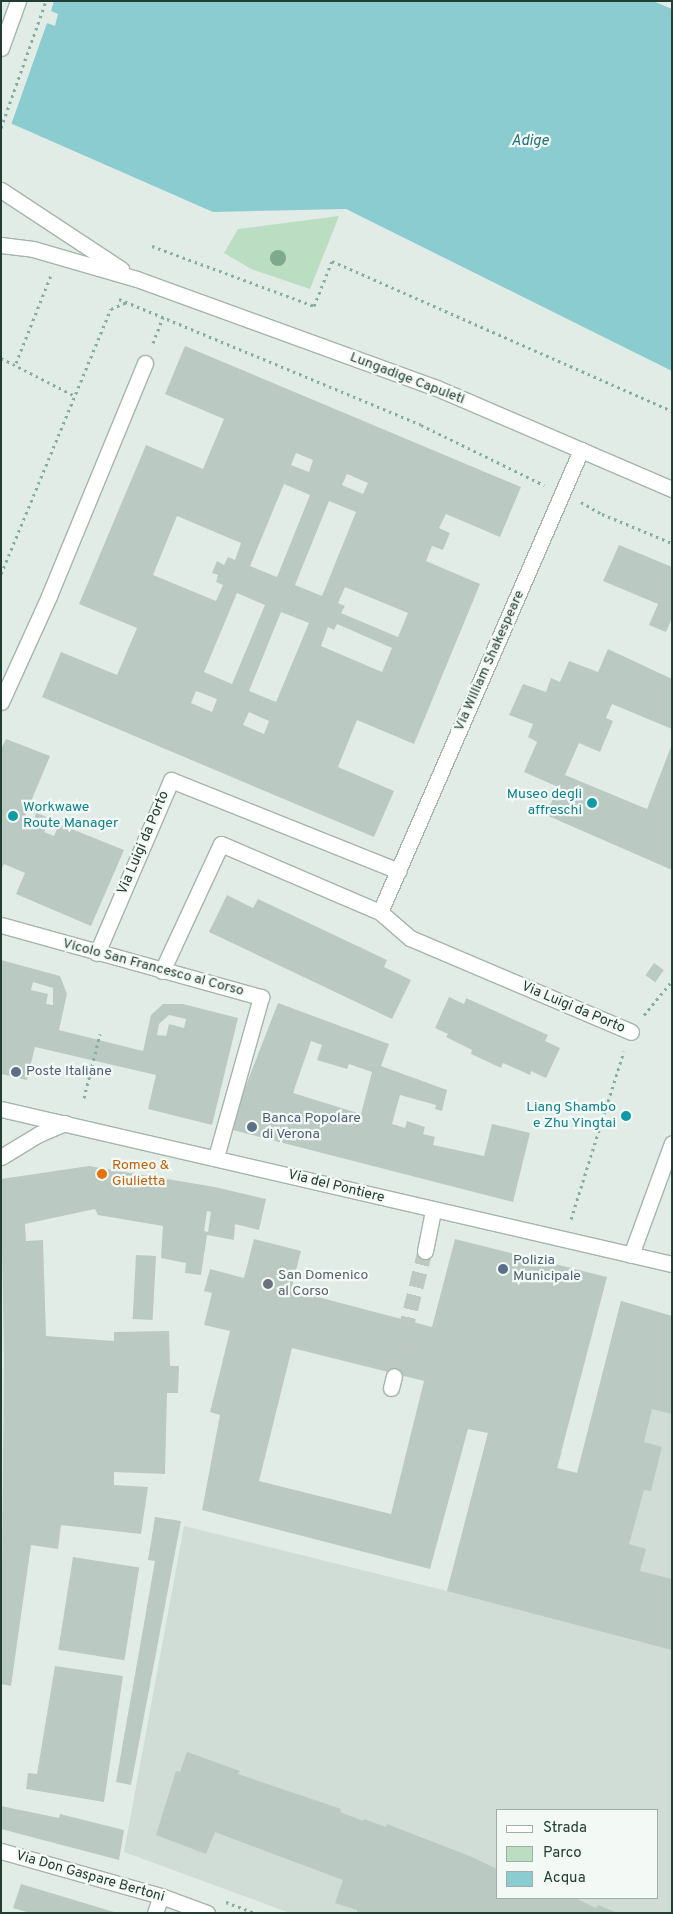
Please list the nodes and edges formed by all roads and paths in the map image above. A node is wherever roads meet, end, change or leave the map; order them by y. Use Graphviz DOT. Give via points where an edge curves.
graph roads {
  1 [pos="18,1"];
  2 [pos="46,1"];
  3 [pos="1,48"];
  4 [pos="1,128"];
  5 [pos="1,190"];
  6 [pos="1,246"];
  7 [pos="152,246"];
  8 [pos="52,272"];
  9 [pos="138,279"];
  10 [pos="163,317"];
  11 [pos="1,358"];
  12 [pos="16,363"];
  13 [pos="145,363"];
  14 [pos="73,395"];
  15 [pos="672,411"];
  16 [pos="581,450"];
  17 [pos="529,480"];
  18 [pos="672,490"];
  19 [pos="586,504"];
  20 [pos="672,543"];
  21 [pos="1,574"];
  22 [pos="1,702"];
  23 [pos="398,871"];
  24 [pos="380,912"];
  25 [pos="1,925"];
  26 [pos="97,953"];
  27 [pos="162,971"];
  28 [pos="672,981"];
  29 [pos="631,1032"];
  30 [pos="100,1034"];
  31 [pos="84,1098"];
  32 [pos="1,1109"];
  33 [pos="65,1123"];
  34 [pos="672,1143"];
  35 [pos="216,1157"];
  36 [pos="1,1158"];
  37 [pos="433,1211"];
  38 [pos="565,1237"];
  39 [pos="425,1251"];
  40 [pos="631,1255"];
  41 [pos="672,1264"];
  42 [pos="1,1851"];
  43 [pos="161,1896"];
  44 [pos="155,1913"];
  45 [pos="207,1913"];
  1 -- 3 [label="street"];
  2 -- 4 [label="path"];
  5 -- 9 [label="street, Lungadige Capuleti"];
  6 -- 9 [label="street, Lungadige Capuleti" via="32,248"];
  7 -- 15 [label="path" via="314,306 332,260"];
  8 -- 12 [label="path"];
  9 -- 16 [label="street, Lungadige Capuleti" via="437,388"];
  10 -- 13 [label="path"];
  10 -- 14 [label="path" via="128,302 111,309"];
  10 -- 17 [label="path" via="421,425"];
  11 -- 12 [label="path"];
  12 -- 14 [label="path"];
  13 -- 22 [label="street" via="49,596"];
  14 -- 21 [label="path"];
  16 -- 18 [label="street, Lungadige Capuleti"];
  16 -- 23 [label="street, Via William Shakespeare"];
  19 -- 20 [label="path"];
  23 -- 24 [label="street"];
  23 -- 26 [label="street, Via Luigi da Porto" via="171,780"];
  24 -- 27 [label="street, Via Luigi da Porto" via="221,844"];
  24 -- 29 [label="street, Via Luigi da Porto" via="410,938"];
  25 -- 26 [label="street, Vicolo San Francesco al Corso"];
  26 -- 27 [label="street, Vicolo San Francesco al Corso"];
  27 -- 35 [label="street, Vicolo San Francesco al Corso" via="261,997"];
  28 -- 29 [label="path"];
  29 -- 38 [label="path, Via Luigi da Porto"];
  30 -- 31 [label="path"];
  32 -- 33 [label="street, Via del Pontiere"];
  33 -- 35 [label="street, Via del Pontiere"];
  33 -- 36 [label="street" via="38,1134"];
  34 -- 40 [label="street"];
  35 -- 37 [label="street, Via del Pontiere"];
  37 -- 38 [label="street, Via del Pontiere"];
  37 -- 39 [label="street"];
  38 -- 40 [label="street, Via del Pontiere"];
  40 -- 41 [label="street, Via del Pontiere"];
  42 -- 43 [label="street, Via Don Gaspare Bertoni"];
  43 -- 44 [label="street"];
  43 -- 45 [label="street, Via Don Gaspare Bertoni"];
}
